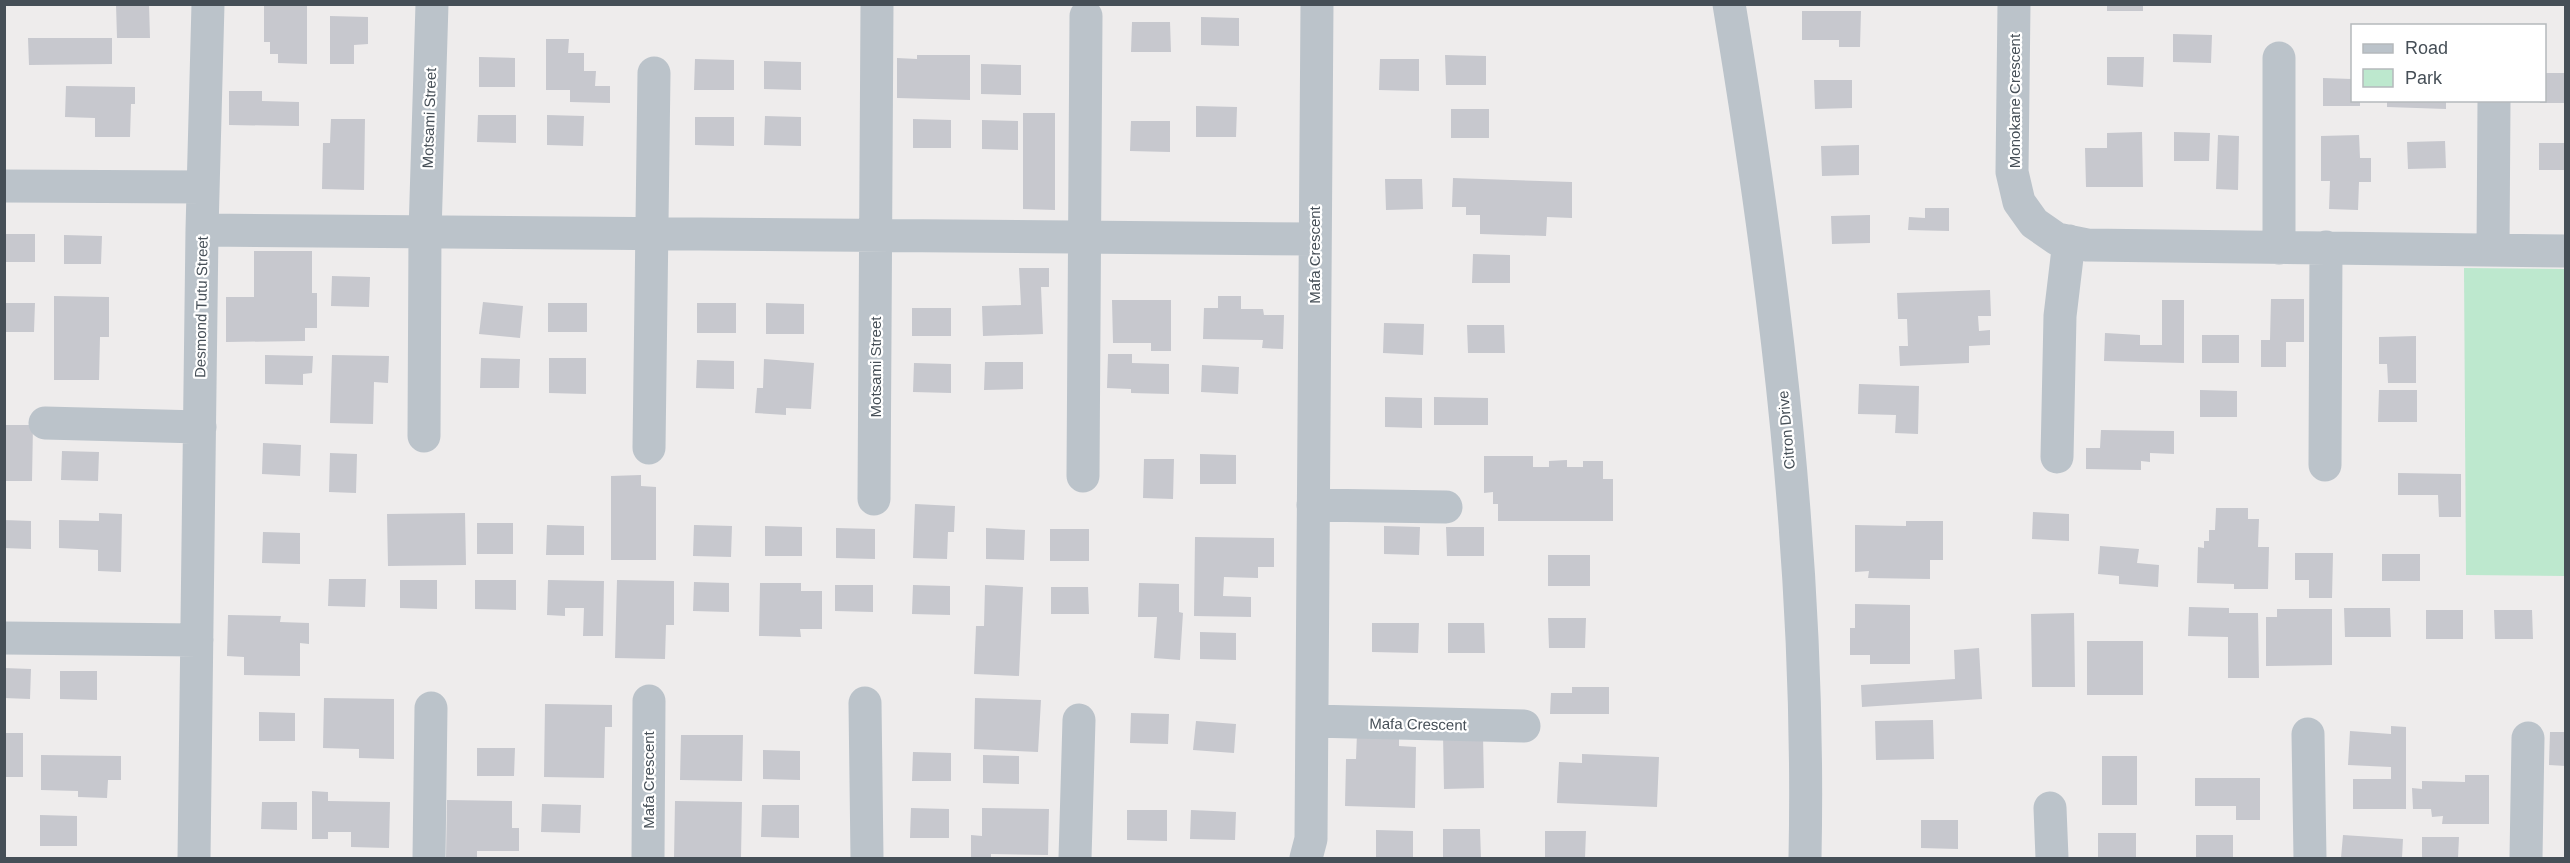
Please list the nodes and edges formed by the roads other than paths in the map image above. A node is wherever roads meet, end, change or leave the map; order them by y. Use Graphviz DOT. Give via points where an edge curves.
graph roads {
  1 [pos="208,4"];
  2 [pos="432,4"];
  3 [pos="1317,4"];
  4 [pos="1729,4"];
  5 [pos="2014,4"];
  6 [pos="877,5"];
  7 [pos="1086,16"];
  8 [pos="2279,58"];
  9 [pos="654,73"];
  10 [pos="2494,102"];
  11 [pos="4,186"];
  12 [pos="203,188"];
  13 [pos="202,230"];
  14 [pos="425,232"];
  15 [pos="650,233"];
  16 [pos="876,235"];
  17 [pos="1085,237"];
  18 [pos="1314,239"];
  19 [pos="2069,241"];
  20 [pos="2326,247"];
  21 [pos="2279,248"];
  22 [pos="2493,250"];
  23 [pos="2565,251"];
  24 [pos="45,423"];
  25 [pos="200,427"];
  26 [pos="424,436"];
  27 [pos="649,448"];
  28 [pos="2057,457"];
  29 [pos="2325,465"];
  30 [pos="1083,476"];
  31 [pos="874,499"];
  32 [pos="1313,505"];
  33 [pos="1446,507"];
  34 [pos="4,638"];
  35 [pos="197,640"];
  36 [pos="648,701"];
  37 [pos="865,703"];
  38 [pos="431,708"];
  39 [pos="1079,720"];
  40 [pos="1312,721"];
  41 [pos="1524,726"];
  42 [pos="2308,734"];
  43 [pos="2528,738"];
  44 [pos="2050,808"];
  45 [pos="194,858"];
  46 [pos="429,858"];
  47 [pos="648,858"];
  48 [pos="867,858"];
  49 [pos="1075,858"];
  50 [pos="1306,858"];
  51 [pos="1805,858"];
  52 [pos="2052,858"];
  53 [pos="2310,858"];
  54 [pos="2526,858"];
  1 -- 12 [label="street, Desmond Tutu Street"];
  2 -- 14 [label="street, Motsami Street"];
  3 -- 18 [label="street, Mafa Crescent"];
  4 -- 51 [label="street, Citron Drive" via="1780,360 1800,575"];
  5 -- 19 [label="street, Monokane Crescent" via="2012,172 2019,202 2034,223 2057,239"];
  6 -- 16 [label="street, Motsami Street"];
  7 -- 17 [label="street"];
  8 -- 21 [label="street"];
  9 -- 15 [label="street"];
  10 -- 22 [label="street"];
  11 -- 12 [label="street"];
  12 -- 13 [label="street, Desmond Tutu Street"];
  13 -- 14 [label="street"];
  13 -- 25 [label="street, Desmond Tutu Street"];
  14 -- 15 [label="street"];
  14 -- 26 [label="street, Motsami Street"];
  15 -- 16 [label="street"];
  15 -- 27 [label="street"];
  16 -- 17 [label="street"];
  16 -- 31 [label="street, Motsami Street"];
  17 -- 18 [label="street"];
  17 -- 30 [label="street"];
  18 -- 32 [label="street, Mafa Crescent"];
  19 -- 21 [label="street, Monokane Crescent" via="2087,245"];
  19 -- 28 [label="street" via="2060,316"];
  20 -- 21 [label="street, Monokane Crescent"];
  20 -- 22 [label="street, Monokane Crescent"];
  20 -- 29 [label="street"];
  22 -- 23 [label="street, Monokane Crescent"];
  24 -- 25 [label="street"];
  25 -- 35 [label="street, Desmond Tutu Street"];
  32 -- 33 [label="street"];
  32 -- 40 [label="street, Mafa Crescent"];
  34 -- 35 [label="street"];
  35 -- 45 [label="street, Desmond Tutu Street"];
  36 -- 47 [label="street, Mafa Crescent"];
  37 -- 48 [label="street"];
  38 -- 46 [label="street"];
  39 -- 49 [label="street"];
  40 -- 41 [label="street, Mafa Crescent"];
  40 -- 50 [label="street, Mafa Crescent" via="1311,839"];
  42 -- 53 [label="street"];
  43 -- 54 [label="street"];
  44 -- 52 [label="street"];
}
